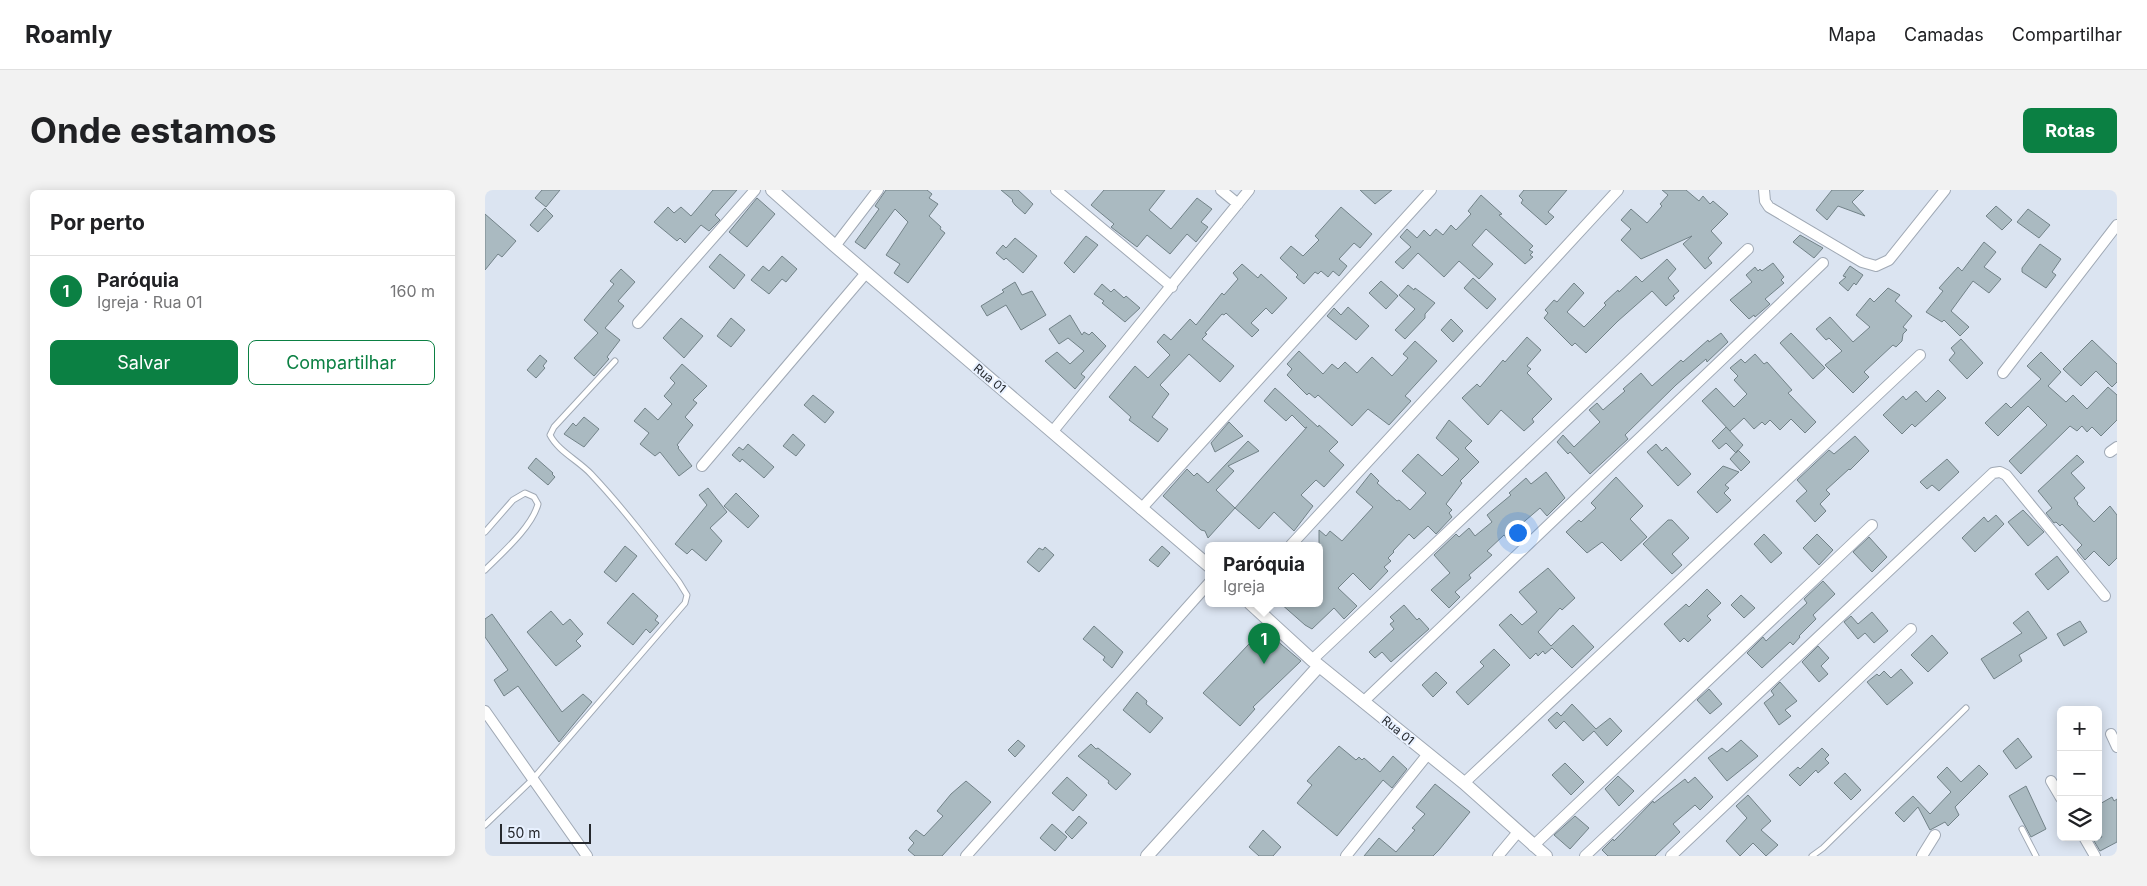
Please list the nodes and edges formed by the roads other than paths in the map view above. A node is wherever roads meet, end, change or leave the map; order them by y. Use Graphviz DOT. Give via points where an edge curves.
graph roads {
  1 [pos="755,190"];
  2 [pos="772,190"];
  3 [pos="878,190"];
  4 [pos="1055,190"];
  5 [pos="1221,190"];
  6 [pos="1249,190"];
  7 [pos="1431,190"];
  8 [pos="1618,190"];
  9 [pos="1764,190"];
  10 [pos="1945,190"];
  11 [pos="1238,204"];
  12 [pos="2117,225"];
  13 [pos="835,246"];
  14 [pos="1748,250"];
  15 [pos="1823,263"];
  16 [pos="866,272"];
  17 [pos="1173,287"];
  18 [pos="638,323"];
  19 [pos="1920,355"];
  20 [pos="615,361"];
  21 [pos="2003,373"];
  22 [pos="1053,431"];
  23 [pos="702,466"];
  24 [pos="1141,509"];
  25 [pos="1872,525"];
  26 [pos="485,532"];
  27 [pos="1294,542"];
  28 [pos="1205,563"];
  29 [pos="485,570"];
  30 [pos="1205,587"];
  31 [pos="2105,596"];
  32 [pos="1254,607"];
  33 [pos="1911,629"];
  34 [pos="1316,663"];
  35 [pos="1363,702"];
  36 [pos="1966,708"];
  37 [pos="485,711"];
  38 [pos="2111,734"];
  39 [pos="2117,747"];
  40 [pos="1428,754"];
  41 [pos="533,779"];
  42 [pos="2051,781"];
  43 [pos="1464,783"];
  44 [pos="2060,796"];
  45 [pos="485,825"];
  46 [pos="2021,829"];
  47 [pos="1518,832"];
  48 [pos="1935,835"];
  49 [pos="2086,841"];
  50 [pos="1533,846"];
  51 [pos="587,856"];
  52 [pos="966,856"];
  53 [pos="1147,856"];
  54 [pos="1346,856"];
  55 [pos="1498,856"];
  56 [pos="1546,856"];
  57 [pos="1585,856"];
  58 [pos="1671,856"];
  59 [pos="1812,856"];
  60 [pos="1921,856"];
  61 [pos="2036,856"];
  62 [pos="2095,856"];
  1 -- 18 [label="street"];
  2 -- 13 [label="street, Rua 01"];
  3 -- 13 [label="street"];
  4 -- 17 [label="street"];
  5 -- 11 [label="street"];
  6 -- 11 [label="street"];
  7 -- 24 [label="street"];
  8 -- 27 [label="street"];
  9 -- 10 [label="street" via="1769,207 1861,262 1876,266 1889,260"];
  11 -- 17 [label="street"];
  12 -- 21 [label="street"];
  13 -- 16 [label="street, Rua 01"];
  14 -- 34 [label="street"];
  15 -- 35 [label="street"];
  16 -- 22 [label="street, Rua 01"];
  16 -- 23 [label="street"];
  17 -- 22 [label="street"];
  19 -- 43 [label="street"];
  20 -- 41 [label="lane" via="550,435 615,500 687,595 685,603"];
  22 -- 24 [label="street, Rua 01"];
  24 -- 28 [label="street, Rua 01"];
  25 -- 50 [label="street"];
  26 -- 29 [label="lane" via="513,500 525,493 534,497 538,504 525,528"];
  30 -- 52 [label="street"];
  31 -- 57 [label="street" via="2006,475 1993,473"];
  32 -- 34 [label="street, Rua 01"];
  33 -- 58 [label="street"];
  34 -- 35 [label="street, Rua 01"];
  34 -- 53 [label="street"];
  35 -- 40 [label="street, Rua 01"];
  36 -- 59 [label="lane"];
  37 -- 41 [label="street"];
  38 -- 39 [label="street"];
  40 -- 43 [label="street, Rua 01"];
  40 -- 54 [label="street"];
  41 -- 45 [label="lane"];
  41 -- 51 [label="street"];
  42 -- 44 [label="street"];
  43 -- 47 [label="street, Rua 01"];
  46 -- 61 [label="lane"];
  47 -- 50 [label="street, Rua 01"];
  47 -- 55 [label="street"];
  48 -- 60 [label="street"];
  49 -- 62 [label="street"];
  50 -- 56 [label="street, Rua 01"];
}
